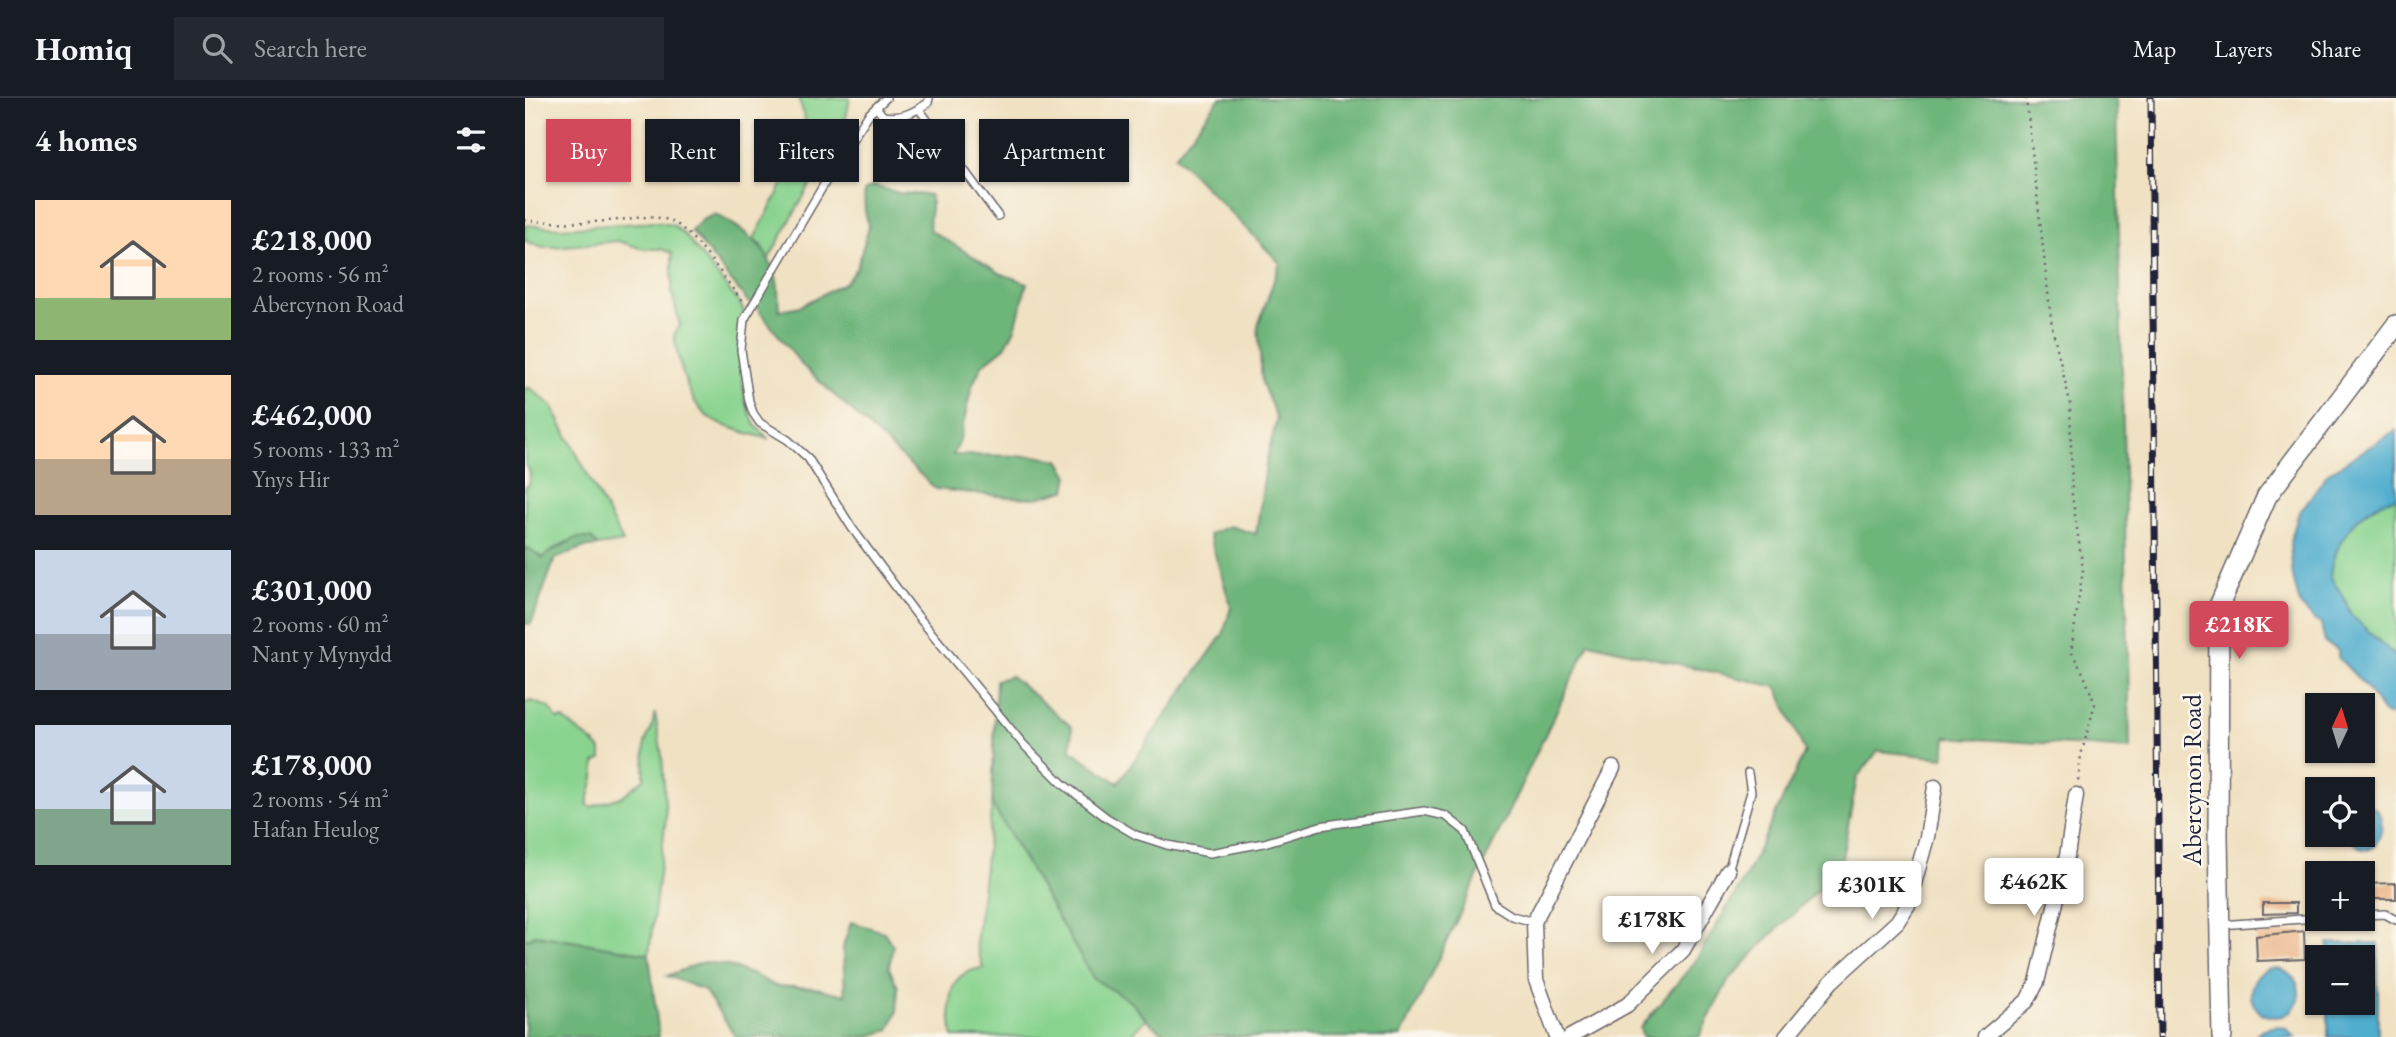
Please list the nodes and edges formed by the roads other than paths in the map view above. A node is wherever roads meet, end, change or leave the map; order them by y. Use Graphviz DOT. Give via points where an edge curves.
graph roads {
  1 [pos="886,98"];
  2 [pos="929,98"];
  3 [pos="876,107"];
  4 [pos="919,109"];
  5 [pos="998,216"];
  6 [pos="2396,325"];
  7 [pos="1613,768"];
  8 [pos="1748,773"];
  9 [pos="1934,787"];
  10 [pos="2076,795"];
  11 [pos="1728,871"];
  12 [pos="2375,914"];
  13 [pos="2305,919"];
  14 [pos="2396,920"];
  15 [pos="1534,922"];
  16 [pos="2220,925"];
  17 [pos="1988,1036"];
  18 [pos="1557,1037"];
  19 [pos="1570,1037"];
  20 [pos="1786,1037"];
  21 [pos="2222,1037"];
  1 -- 3 [label="lane"];
  2 -- 4 [label="lane"];
  3 -- 4 [label="lane" via="883,116 894,117"];
  3 -- 15 [label="lane" via="839,159 744,320 741,350 749,401 760,423 808,458 852,528 916,614 1023,744 1063,784 1107,818 1136,835 1210,853 1343,822 1424,811 1446,816 1465,831 1495,905 1511,916"];
  4 -- 5 [label="lane"];
  6 -- 16 [label="street, Abercynon Road" via="2267,496 2219,606"];
  7 -- 15 [label="street"];
  8 -- 11 [label="lane" via="1751,792"];
  9 -- 20 [label="street" via="1927,837 1907,905 1897,922 1831,982"];
  10 -- 17 [label="street" via="2067,856 2037,982 2027,1001"];
  11 -- 19 [label="street" via="1683,950 1627,1005"];
  12 -- 14 [label="lane"];
  13 -- 16 [label="lane"];
  15 -- 18 [label="street" via="1536,980"];
  16 -- 21 [label="street, Abercynon Road"];
}
